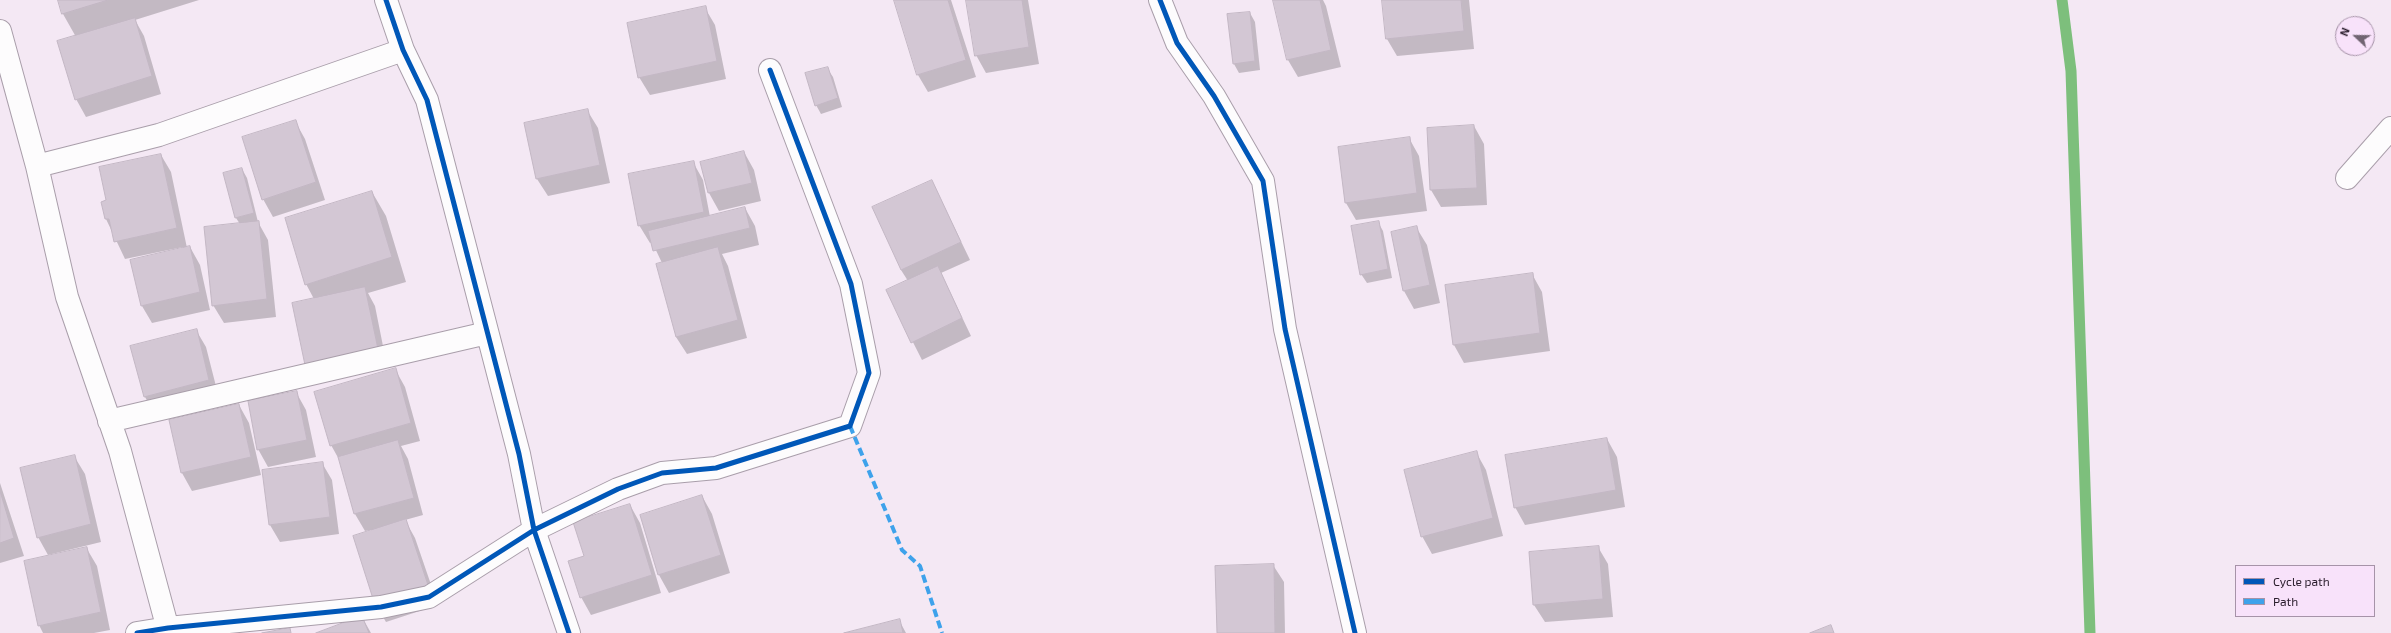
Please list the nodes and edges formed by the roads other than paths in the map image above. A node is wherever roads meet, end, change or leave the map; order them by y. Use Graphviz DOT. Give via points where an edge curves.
graph roads {
  1 [pos="386,0"];
  2 [pos="1160,0"];
  3 [pos="0,31"];
  4 [pos="402,50"];
  5 [pos="770,70"];
  6 [pos="2391,128"];
  7 [pos="37,166"];
  8 [pos="2347,178"];
  9 [pos="487,333"];
  10 [pos="109,421"];
  11 [pos="534,530"];
  12 [pos="168,630"];
  13 [pos="137,633"];
  14 [pos="569,633"];
  15 [pos="1355,633"];
  1 -- 4 [label="street"];
  2 -- 15 [label="street" via="1177,43 1214,96 1263,181 1285,329"];
  3 -- 7 [label="street"];
  4 -- 7 [label="street" via="159,135"];
  4 -- 9 [label="street" via="427,100"];
  5 -- 11 [label="street" via="851,284 869,373 850,426 716,468 662,473 618,489"];
  6 -- 8 [label="street"];
  7 -- 10 [label="street" via="67,297"];
  9 -- 10 [label="street"];
  9 -- 11 [label="street" via="519,454"];
  10 -- 12 [label="street" via="120,451"];
  11 -- 12 [label="street" via="429,597 381,607"];
  11 -- 14 [label="street"];
  12 -- 13 [label="street"];
}
